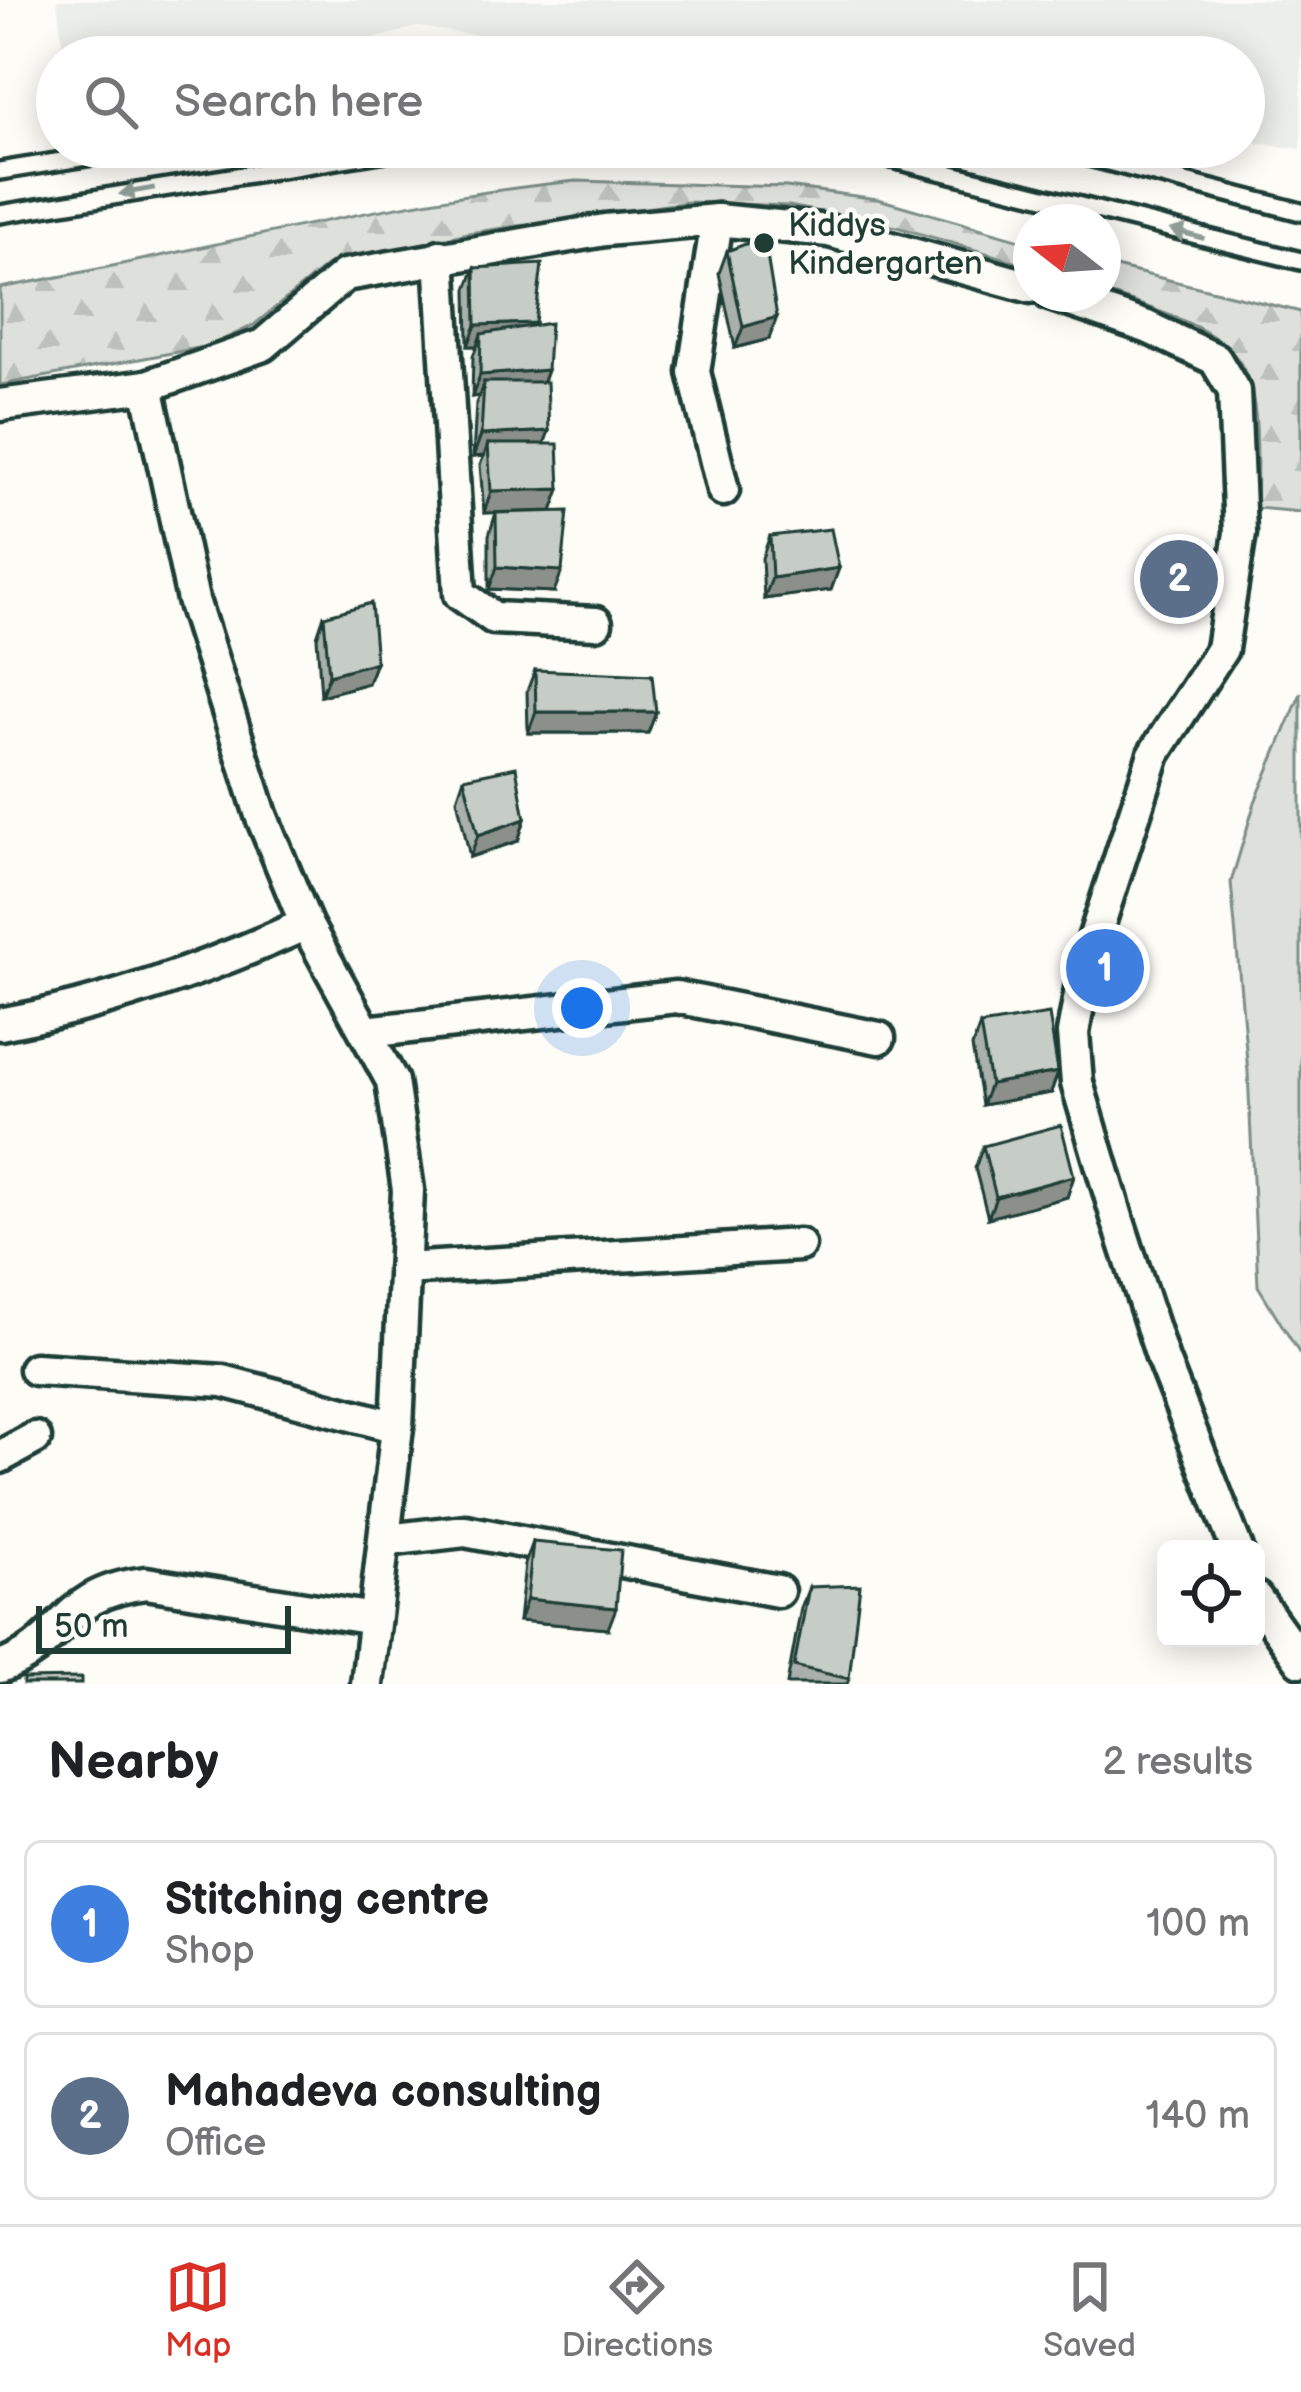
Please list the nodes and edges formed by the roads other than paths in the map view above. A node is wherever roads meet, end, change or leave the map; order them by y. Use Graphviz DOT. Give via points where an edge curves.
graph roads {
  1 [pos="36,166"];
  2 [pos="287,168"];
  3 [pos="928,168"];
  4 [pos="1131,168"];
  5 [pos="0,172"];
  6 [pos="1301,212"];
  7 [pos="0,214"];
  8 [pos="717,220"];
  9 [pos="440,256"];
  10 [pos="1301,261"];
  11 [pos="1013,282"];
  12 [pos="1103,312"];
  13 [pos="147,386"];
  14 [pos="0,405"];
  15 [pos="722,490"];
  16 [pos="596,623"];
  17 [pos="306,924"];
  18 [pos="0,1024"];
  19 [pos="366,1032"];
  20 [pos="879,1038"];
  21 [pos="800,1245"];
  22 [pos="404,1269"];
  23 [pos="34,1369"];
  24 [pos="397,1426"];
  25 [pos="34,1438"];
  26 [pos="0,1457"];
  27 [pos="387,1540"];
  28 [pos="1233,1540"];
  29 [pos="778,1591"];
  30 [pos="1265,1611"];
  31 [pos="374,1619"];
  32 [pos="1301,1661"];
  33 [pos="0,1667"];
  34 [pos="367,1684"];
  1 -- 5 [label="lane"];
  2 -- 7 [label="lane, one-way"];
  10 -- 3 [label="lane, one-way"];
  4 -- 6 [label="lane"];
  8 -- 9 [label="street"];
  8 -- 11 [label="street" via="829,231"];
  8 -- 15 [label="street" via="694,372"];
  9 -- 13 [label="street" via="345,275 263,344"];
  9 -- 16 [label="street" via="460,595 494,618"];
  12 -- 28 [label="street" via="1215,358 1234,391 1240,533 1222,649 1154,754 1085,967 1072,1033 1077,1083 1118,1221"];
  13 -- 14 [label="street"];
  13 -- 17 [label="street" via="193,600 261,815"];
  17 -- 18 [label="street" via="204,970 86,1008"];
  17 -- 19 [label="street"];
  19 -- 20 [label="street" via="676,997"];
  19 -- 22 [label="street" via="392,1081 408,1190"];
  21 -- 22 [label="street"];
  22 -- 24 [label="street"];
  23 -- 24 [label="street" via="223,1381"];
  24 -- 27 [label="street"];
  25 -- 26 [label="street"];
  27 -- 29 [label="street" via="465,1531"];
  27 -- 31 [label="street"];
  30 -- 32 [label="street"];
  31 -- 33 [label="street" via="146,1582 113,1586 85,1598 38,1648"];
  31 -- 34 [label="street"];
}
